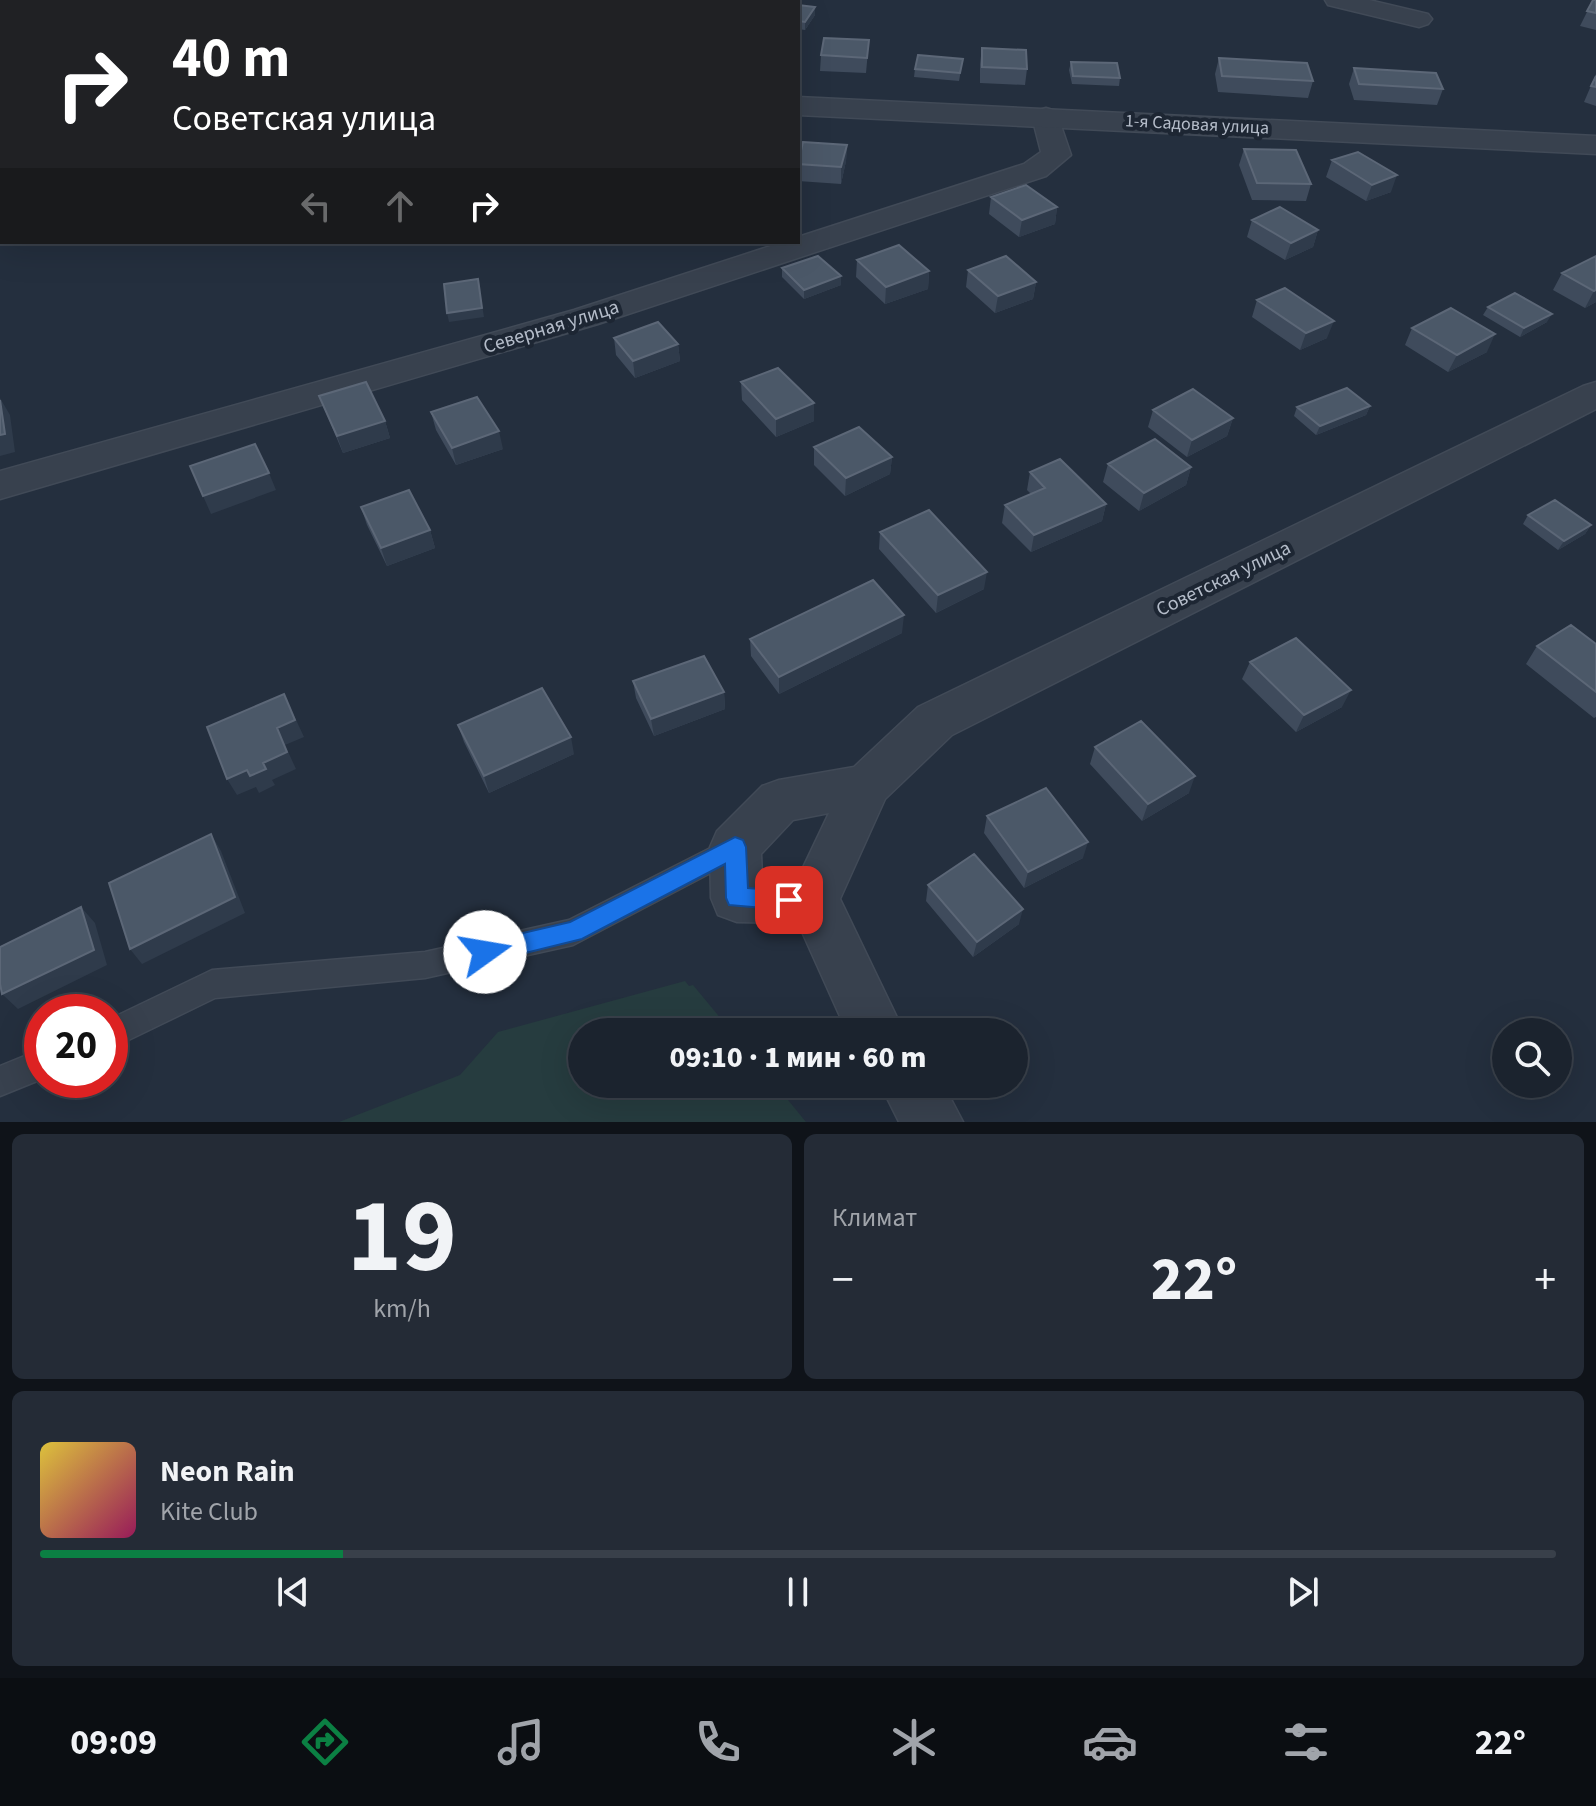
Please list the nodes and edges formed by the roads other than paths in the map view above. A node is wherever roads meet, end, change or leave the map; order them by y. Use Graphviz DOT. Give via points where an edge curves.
graph roads {
  1 [pos="1337,0"];
  2 [pos="1419,19"];
  3 [pos="800,106"];
  4 [pos="1046,117"];
  5 [pos="1596,145"];
  6 [pos="1596,394"];
  7 [pos="0,485"];
  8 [pos="867,785"];
  9 [pos="735,847"];
  10 [pos="814,900"];
  11 [pos="869,1018"];
  12 [pos="128,1025"];
  13 [pos="24,1071"];
  14 [pos="0,1081"];
  15 [pos="918,1098"];
  16 [pos="933,1122"];
  1 -- 2 [label="street"];
  3 -- 4 [label="street, 1-я Садовая улица"];
  4 -- 5 [label="street, 1-я Садовая улица"];
  4 -- 7 [label="street, Северная улица" via="1056,155 1035,170 586,317"];
  6 -- 8 [label="street, Советская улица" via="935,721"];
  8 -- 9 [label="street" via="779,801"];
  8 -- 10 [label="street, Советская улица"];
  9 -- 10 [label="street" via="737,898"];
  9 -- 12 [label="lane" via="573,932 425,965 212,984"];
  10 -- 11 [label="street"];
  13 -- 14 [label="lane"];
  15 -- 16 [label="street"];
}
